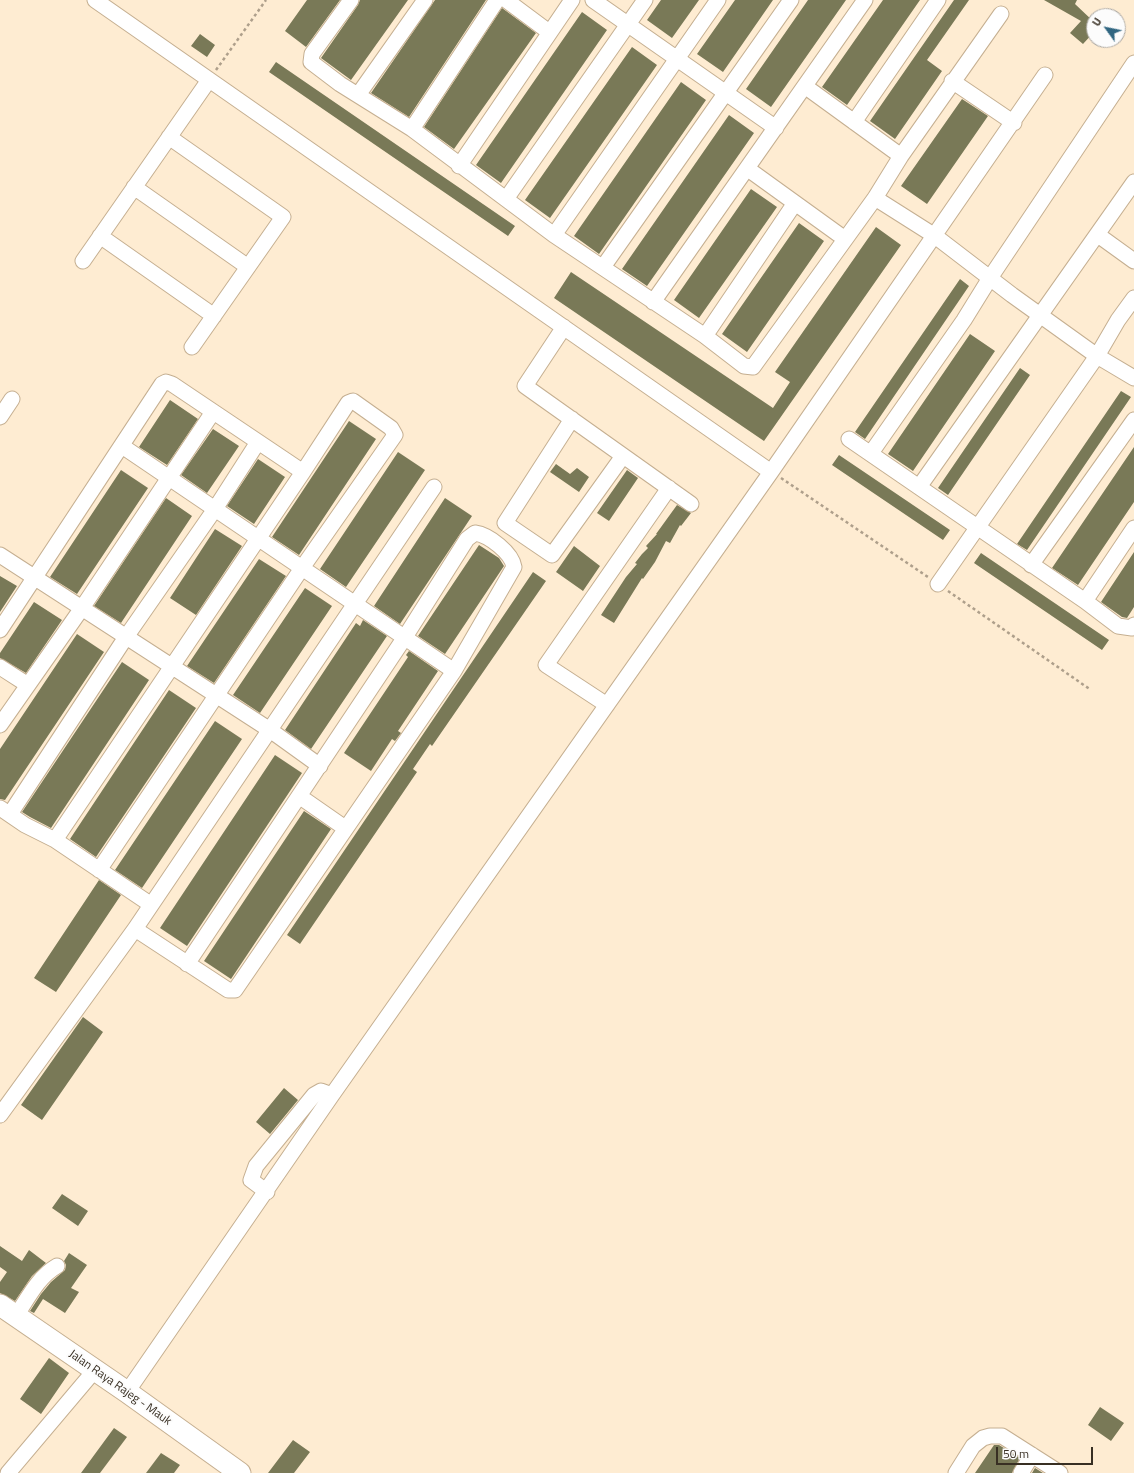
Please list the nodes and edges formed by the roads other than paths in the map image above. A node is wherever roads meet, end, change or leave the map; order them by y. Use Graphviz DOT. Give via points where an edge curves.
graph roads {
  1 [pos="95,0"];
  2 [pos="351,0"];
  3 [pos="425,0"];
  4 [pos="497,0"];
  5 [pos="506,0"];
  6 [pos="572,0"];
  7 [pos="593,0"];
  8 [pos="645,0"];
  9 [pos="718,0"];
  10 [pos="791,0"];
  11 [pos="865,0"];
  12 [pos="938,0"];
  13 [pos="1001,14"];
  14 [pos="628,24"];
  15 [pos="549,32"];
  16 [pos="678,58"];
  17 [pos="1134,63"];
  18 [pos="1045,75"];
  19 [pos="209,80"];
  20 [pos="952,81"];
  21 [pos="806,87"];
  22 [pos="727,93"];
  23 [pos="358,95"];
  24 [pos="854,122"];
  25 [pos="1014,123"];
  26 [pos="776,128"];
  27 [pos="412,129"];
  28 [pos="169,138"];
  29 [pos="901,156"];
  30 [pos="459,166"];
  31 [pos="748,169"];
  32 [pos="1134,182"];
  33 [pos="134,187"];
  34 [pos="875,198"];
  35 [pos="506,199"];
  36 [pos="795,203"];
  37 [pos="554,235"];
  38 [pos="1098,235"];
  39 [pos="100,236"];
  40 [pos="935,236"];
  41 [pos="845,239"];
  42 [pos="83,261"];
  43 [pos="1134,261"];
  44 [pos="248,267"];
  45 [pos="603,268"];
  46 [pos="990,278"];
  47 [pos="1134,298"];
  48 [pos="653,302"];
  49 [pos="1040,315"];
  50 [pos="214,316"];
  51 [pos="564,328"];
  52 [pos="705,336"];
  53 [pos="192,347"];
  54 [pos="1097,356"];
  55 [pos="1134,378"];
  56 [pos="12,398"];
  57 [pos="213,412"];
  58 [pos="0,417"];
  59 [pos="572,419"];
  60 [pos="1134,420"];
  61 [pos="849,439"];
  62 [pos="258,442"];
  63 [pos="122,446"];
  64 [pos="871,453"];
  65 [pos="623,456"];
  66 [pos="303,472"];
  67 [pos="771,472"];
  68 [pos="168,477"];
  69 [pos="434,487"];
  70 [pos="920,487"];
  71 [pos="669,488"];
  72 [pos="691,504"];
  73 [pos="215,509"];
  74 [pos="977,528"];
  75 [pos="1134,528"];
  76 [pos="258,538"];
  77 [pos="0,555"];
  78 [pos="1031,565"];
  79 [pos="302,568"];
  80 [pos="35,578"];
  81 [pos="938,584"];
  82 [pos="1085,601"];
  83 [pos="355,604"];
  84 [pos="82,608"];
  85 [pos="1134,626"];
  86 [pos="0,630"];
  87 [pos="126,637"];
  88 [pos="405,637"];
  89 [pos="172,666"];
  90 [pos="0,667"];
  91 [pos="454,671"];
  92 [pos="28,685"];
  93 [pos="217,695"];
  94 [pos="607,705"];
  95 [pos="0,725"];
  96 [pos="270,730"];
  97 [pos="320,766"];
  98 [pos="299,796"];
  99 [pos="5,811"];
  100 [pos="345,828"];
  101 [pos="55,840"];
  102 [pos="99,870"];
  103 [pos="150,904"];
  104 [pos="135,929"];
  105 [pos="187,964"];
  106 [pos="332,1095"];
  107 [pos="0,1115"];
  108 [pos="267,1192"];
  109 [pos="57,1266"];
  110 [pos="8,1310"];
  111 [pos="95,1370"];
  112 [pos="127,1392"];
  113 [pos="1032,1455"];
  114 [pos="233,1471"];
  115 [pos="8,1473"];
  116 [pos="956,1473"];
  117 [pos="1021,1473"];
  118 [pos="1060,1473"];
  1 -- 19 [label="street"];
  2 -- 23 [label="street" via="310,58 311,62"];
  3 -- 23 [label="street"];
  4 -- 27 [label="street"];
  5 -- 15 [label="street"];
  6 -- 15 [label="street"];
  7 -- 14 [label="street"];
  8 -- 14 [label="street"];
  9 -- 16 [label="street"];
  10 -- 22 [label="street"];
  11 -- 21 [label="street"];
  12 -- 24 [label="street"];
  13 -- 20 [label="street"];
  14 -- 16 [label="street"];
  14 -- 35 [label="street"];
  15 -- 30 [label="street"];
  16 -- 22 [label="street"];
  16 -- 37 [label="street"];
  17 -- 46 [label="street"];
  18 -- 25 [label="street"];
  19 -- 28 [label="street"];
  19 -- 51 [label="street"];
  20 -- 25 [label="street"];
  20 -- 29 [label="street"];
  21 -- 24 [label="street"];
  21 -- 26 [label="street"];
  22 -- 26 [label="street"];
  22 -- 45 [label="street"];
  23 -- 27 [label="street"];
  24 -- 29 [label="street"];
  25 -- 40 [label="street"];
  26 -- 31 [label="street"];
  27 -- 30 [label="street"];
  28 -- 33 [label="street"];
  28 -- 44 [label="street" via="283,217"];
  29 -- 34 [label="street"];
  30 -- 35 [label="street"];
  31 -- 36 [label="street"];
  31 -- 48 [label="street"];
  32 -- 38 [label="street"];
  33 -- 39 [label="street"];
  33 -- 44 [label="street"];
  34 -- 40 [label="street"];
  34 -- 41 [label="street"];
  35 -- 37 [label="street"];
  36 -- 41 [label="street"];
  36 -- 52 [label="street"];
  37 -- 45 [label="street"];
  38 -- 43 [label="street"];
  38 -- 49 [label="street"];
  39 -- 42 [label="street"];
  39 -- 50 [label="street"];
  40 -- 46 [label="street"];
  40 -- 67 [label="street"];
  41 -- 52 [label="street" via="753,367 744,366"];
  44 -- 50 [label="street"];
  45 -- 48 [label="street"];
  46 -- 49 [label="street"];
  46 -- 64 [label="street" via="964,320"];
  47 -- 54 [label="street"];
  48 -- 52 [label="street"];
  49 -- 54 [label="street"];
  49 -- 70 [label="street"];
  50 -- 53 [label="street"];
  51 -- 59 [label="street" via="525,386"];
  51 -- 67 [label="street"];
  54 -- 55 [label="street"];
  54 -- 74 [label="street"];
  56 -- 58 [label="street"];
  57 -- 62 [label="street"];
  57 -- 63 [label="street" via="166,382 162,384"];
  57 -- 68 [label="street"];
  59 -- 65 [label="street"];
  59 -- 65 [label="street" via="505,523 552,555"];
  60 -- 78 [label="street"];
  61 -- 64 [label="street"];
  62 -- 66 [label="street"];
  62 -- 73 [label="street"];
  63 -- 68 [label="street"];
  63 -- 80 [label="street"];
  64 -- 70 [label="street"];
  65 -- 71 [label="street"];
  66 -- 76 [label="street"];
  66 -- 79 [label="street" via="350,401 394,431 395,435"];
  67 -- 94 [label="street"];
  68 -- 73 [label="street"];
  68 -- 84 [label="street"];
  69 -- 83 [label="street"];
  70 -- 74 [label="street"];
  71 -- 72 [label="street"];
  71 -- 94 [label="street" via="546,665"];
  73 -- 76 [label="street"];
  73 -- 87 [label="street"];
  74 -- 78 [label="street"];
  74 -- 81 [label="street"];
  75 -- 82 [label="street"];
  76 -- 79 [label="street"];
  76 -- 89 [label="street"];
  77 -- 80 [label="street"];
  78 -- 82 [label="street"];
  79 -- 83 [label="street"];
  79 -- 93 [label="street"];
  80 -- 84 [label="street"];
  80 -- 86 [label="street"];
  82 -- 85 [label="street" via="1118,626"];
  83 -- 88 [label="street"];
  83 -- 96 [label="street"];
  84 -- 87 [label="street"];
  84 -- 92 [label="street"];
  87 -- 89 [label="street"];
  87 -- 99 [label="street"];
  88 -- 91 [label="street"];
  88 -- 91 [label="street" via="471,535 480,534 500,547 510,557 514,567"];
  88 -- 97 [label="street"];
  89 -- 93 [label="street"];
  89 -- 101 [label="street"];
  90 -- 92 [label="street"];
  91 -- 100 [label="street"];
  92 -- 95 [label="street"];
  93 -- 96 [label="street"];
  93 -- 102 [label="street"];
  94 -- 106 [label="street"];
  96 -- 97 [label="street"];
  96 -- 103 [label="street"];
  97 -- 98 [label="street"];
  98 -- 100 [label="street"];
  98 -- 105 [label="street"];
  99 -- 101 [label="street" via="25,825"];
  100 -- 105 [label="street" via="235,990 228,990"];
  101 -- 102 [label="street"];
  102 -- 103 [label="street"];
  103 -- 104 [label="street"];
  104 -- 105 [label="street"];
  104 -- 107 [label="street"];
  106 -- 108 [label="street"];
  106 -- 108 [label="street" via="322,1090 314,1095 259,1162 251,1180"];
  108 -- 112 [label="street"];
  109 -- 110 [label="street" via="47,1272"];
  110 -- 111 [label="main road, Jalan Raya Rajeg - Mauk"];
  111 -- 112 [label="main road, Jalan Raya Rajeg - Mauk"];
  111 -- 115 [label="street"];
  112 -- 114 [label="main road, Jalan Raya Rajeg - Mauk"];
  113 -- 116 [label="street" via="1002,1436 990,1436 973,1446"];
  113 -- 117 [label="street"];
  113 -- 118 [label="street"];
}
